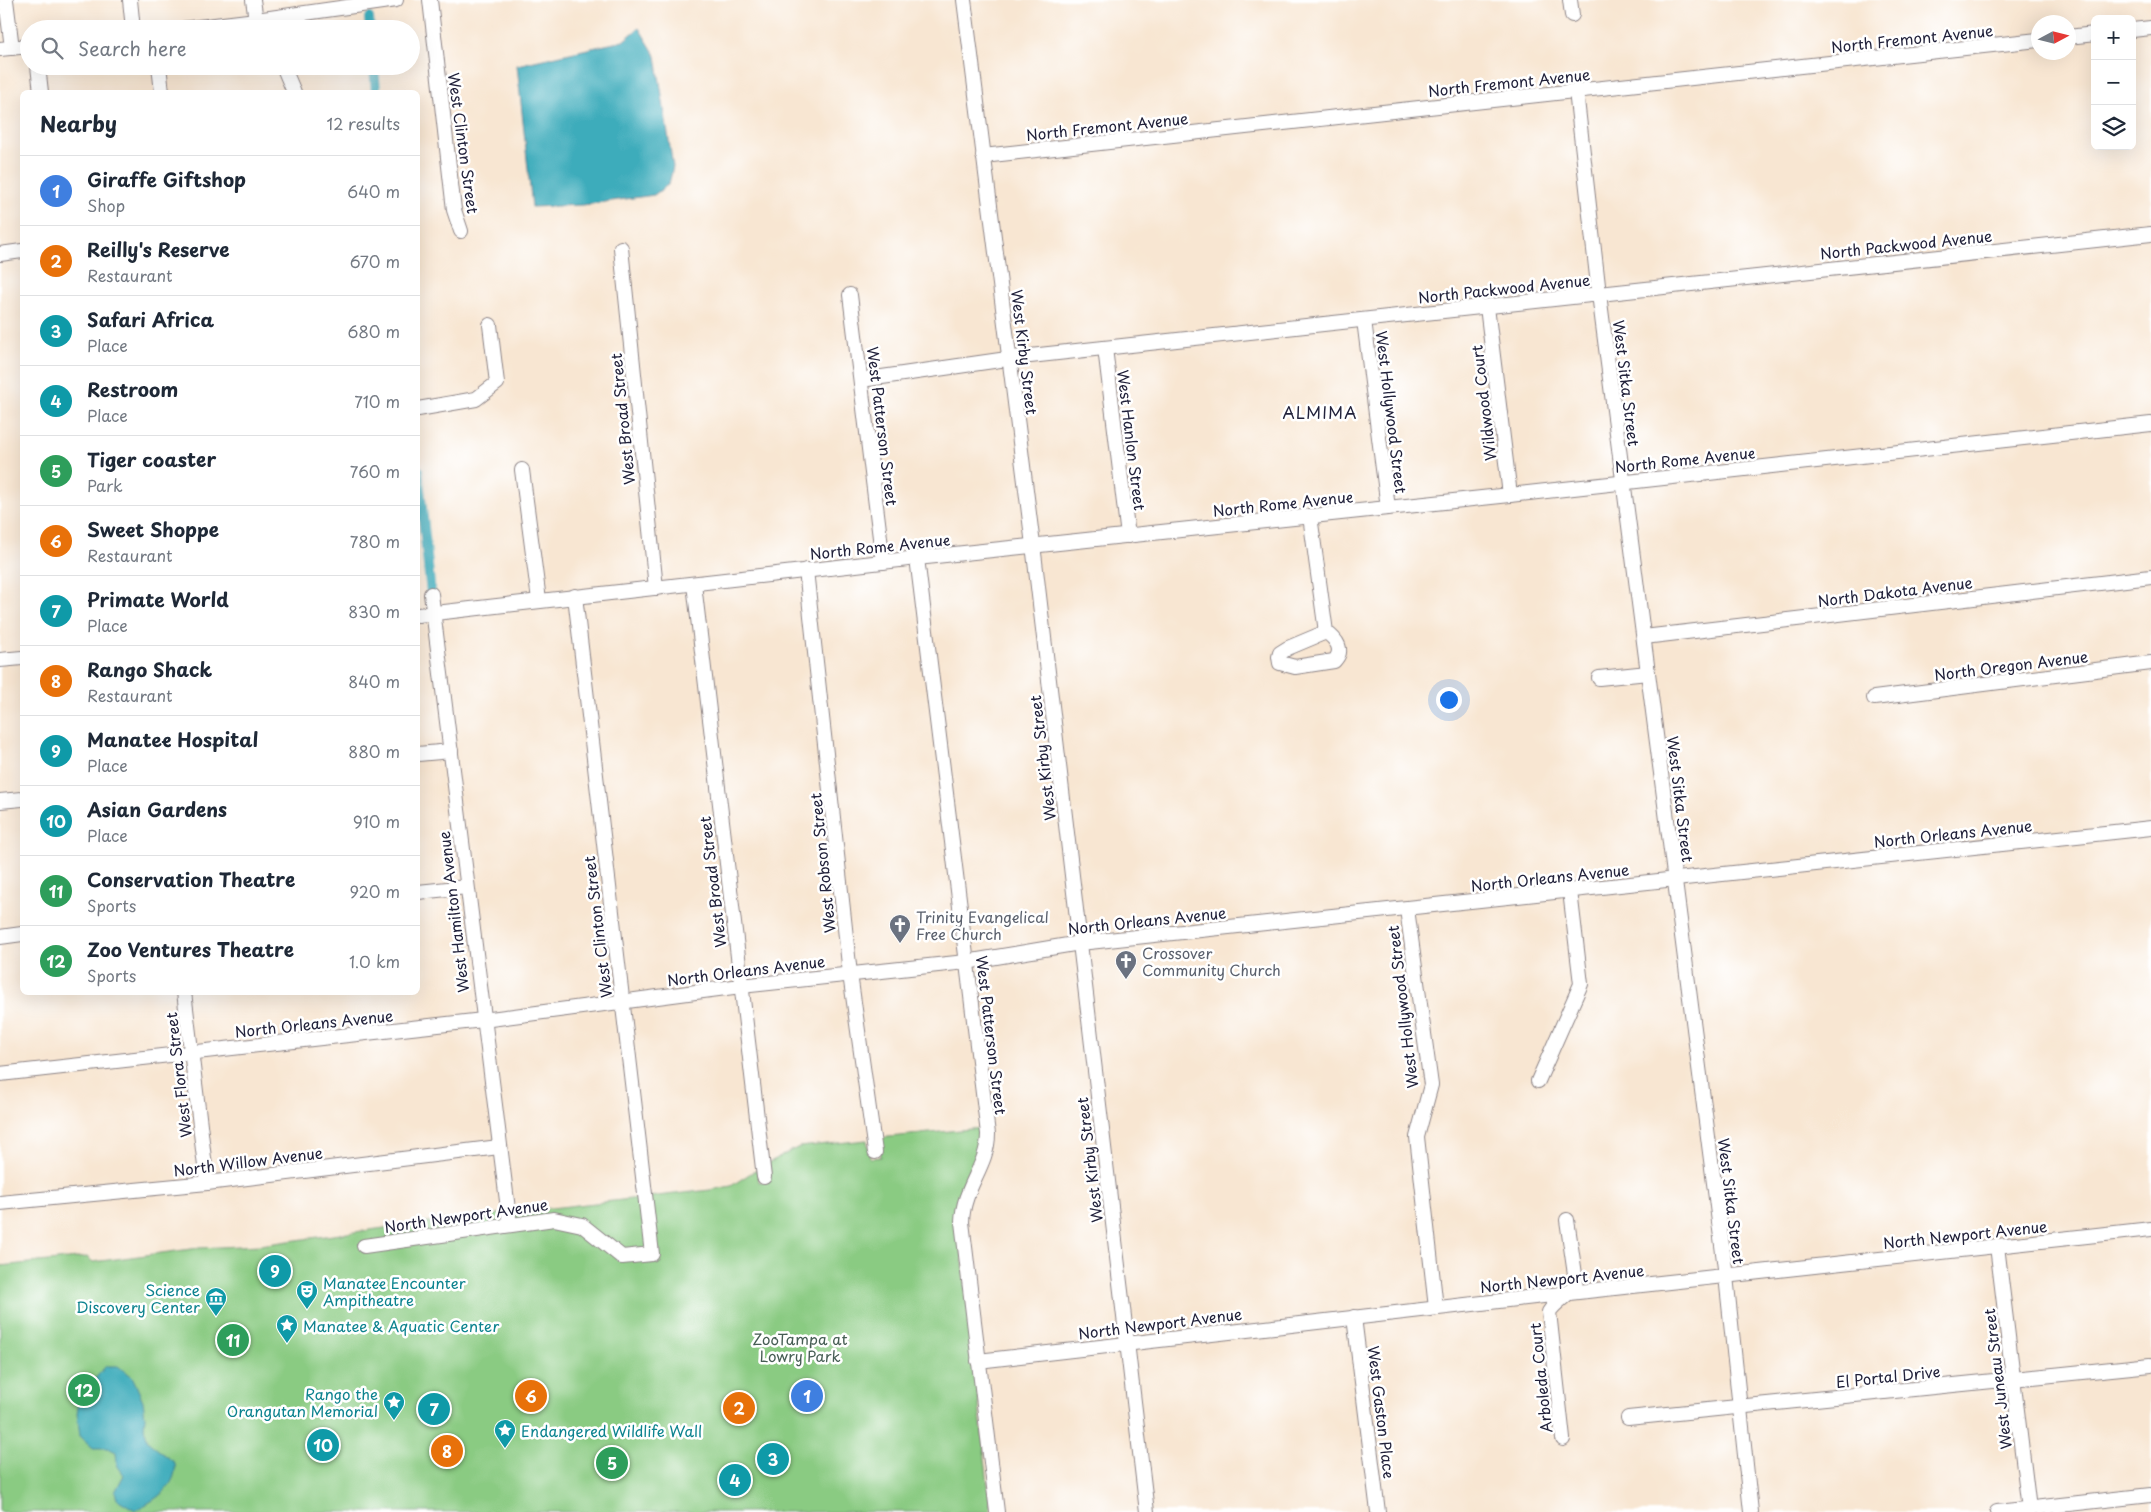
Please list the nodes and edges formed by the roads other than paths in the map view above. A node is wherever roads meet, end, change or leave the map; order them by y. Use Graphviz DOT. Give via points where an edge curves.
graph roads {
  1 [pos="6,0"];
  2 [pos="130,0"];
  3 [pos="253,0"];
  4 [pos="396,0"];
  5 [pos="430,0"];
  6 [pos="964,0"];
  7 [pos="1570,0"];
  8 [pos="377,1"];
  9 [pos="1572,15"];
  10 [pos="132,20"];
  11 [pos="260,20"];
  12 [pos="277,20"];
  13 [pos="2151,28"];
  14 [pos="2136,30"];
  15 [pos="2091,34"];
  16 [pos="2076,36"];
  17 [pos="2031,41"];
  18 [pos="20,47"];
  19 [pos="6,48"];
  20 [pos="39,75"];
  21 [pos="160,75"];
  22 [pos="287,75"];
  23 [pos="41,90"];
  24 [pos="162,90"];
  25 [pos="293,90"];
  26 [pos="1576,91"];
  27 [pos="983,156"];
  28 [pos="461,231"];
  29 [pos="2151,234"];
  30 [pos="621,248"];
  31 [pos="20,252"];
  32 [pos="0,254"];
  33 [pos="1600,294"];
  34 [pos="850,295"];
  35 [pos="1487,307"];
  36 [pos="1364,320"];
  37 [pos="490,325"];
  38 [pos="1105,348"];
  39 [pos="1010,359"];
  40 [pos="860,380"];
  41 [pos="420,409"];
  42 [pos="2151,424"];
  43 [pos="522,470"];
  44 [pos="1623,483"];
  45 [pos="1510,496"];
  46 [pos="1388,508"];
  47 [pos="1310,516"];
  48 [pos="1128,536"];
  49 [pos="1033,546"];
  50 [pos="917,558"];
  51 [pos="883,562"];
  52 [pos="806,570"];
  53 [pos="2151,578"];
  54 [pos="694,584"];
  55 [pos="656,588"];
  56 [pos="431,594"];
  57 [pos="575,596"];
  58 [pos="539,600"];
  59 [pos="434,613"];
  60 [pos="420,615"];
  61 [pos="1326,632"];
  62 [pos="1644,637"];
  63 [pos="20,658"];
  64 [pos="0,660"];
  65 [pos="2151,663"];
  66 [pos="1648,673"];
  67 [pos="1599,678"];
  68 [pos="1874,698"];
  69 [pos="451,751"];
  70 [pos="420,754"];
  71 [pos="20,798"];
  72 [pos="0,801"];
  73 [pos="2151,828"];
  74 [pos="1676,879"];
  75 [pos="467,887"];
  76 [pos="1570,891"];
  77 [pos="420,892"];
  78 [pos="1407,909"];
  79 [pos="20,934"];
  80 [pos="0,937"];
  81 [pos="1080,943"];
  82 [pos="966,962"];
  83 [pos="850,974"];
  84 [pos="741,986"];
  85 [pos="184,995"];
  86 [pos="622,1002"];
  87 [pos="483,1020"];
  88 [pos="192,1052"];
  89 [pos="0,1074"];
  90 [pos="1538,1081"];
  91 [pos="499,1147"];
  92 [pos="875,1152"];
  93 [pos="764,1177"];
  94 [pos="207,1183"];
  95 [pos="0,1203"];
  96 [pos="1567,1220"];
  97 [pos="510,1225"];
  98 [pos="2151,1229"];
  99 [pos="364,1246"];
  100 [pos="1997,1246"];
  101 [pos="652,1254"];
  102 [pos="1726,1276"];
  103 [pos="1569,1293"];
  104 [pos="1436,1308"];
  105 [pos="1354,1317"];
  106 [pos="1127,1343"];
  107 [pos="978,1361"];
  108 [pos="2151,1365"];
  109 [pos="2013,1380"];
  110 [pos="1740,1408"];
  111 [pos="1628,1418"];
  112 [pos="1563,1439"];
  113 [pos="2151,1495"];
  114 [pos="2029,1509"];
  115 [pos="996,1512"];
  116 [pos="1147,1512"];
  117 [pos="1378,1512"];
  118 [pos="1751,1512"];
  119 [pos="1997,1512"];
  1 -- 19 [label="street"];
  2 -- 10 [label="street"];
  3 -- 11 [label="street"];
  4 -- 8 [label="street"];
  5 -- 28 [label="street, West Clinton Street" via="454,210"];
  6 -- 27 [label="street, West Kirby Street"];
  7 -- 9 [label="street"];
  8 -- 12 [label="street"];
  13 -- 14 [label="street"];
  15 -- 16 [label="street"];
  17 -- 26 [label="street, North Fremont Avenue"];
  18 -- 19 [label="street"];
  20 -- 23 [label="street"];
  21 -- 24 [label="street"];
  22 -- 25 [label="street"];
  26 -- 27 [label="street, North Fremont Avenue"];
  26 -- 33 [label="street, West Sitka Street"];
  27 -- 39 [label="street, West Kirby Street"];
  29 -- 33 [label="street, North Packwood Avenue"];
  30 -- 55 [label="street, West Broad Street"];
  31 -- 32 [label="street"];
  33 -- 35 [label="street, North Packwood Avenue"];
  33 -- 44 [label="street, West Sitka Street"];
  34 -- 40 [label="street, West Patterson Street"];
  35 -- 36 [label="street, North Packwood Avenue"];
  35 -- 45 [label="street, Wildwood Court"];
  36 -- 38 [label="street, North Packwood Avenue"];
  36 -- 46 [label="street, West Hollywood Street"];
  37 -- 41 [label="street" via="497,383 476,399"];
  38 -- 39 [label="street, North Packwood Avenue"];
  38 -- 48 [label="street, West Hanlon Street"];
  39 -- 40 [label="street, North Packwood Avenue"];
  39 -- 49 [label="street, West Kirby Street"];
  40 -- 51 [label="street, West Patterson Street"];
  42 -- 44 [label="street, North Rome Avenue"];
  43 -- 58 [label="street"];
  44 -- 45 [label="street, North Rome Avenue"];
  44 -- 62 [label="street, West Sitka Street"];
  45 -- 46 [label="street, North Rome Avenue"];
  46 -- 47 [label="street, North Rome Avenue"];
  47 -- 48 [label="street, North Rome Avenue"];
  47 -- 61 [label="street"];
  48 -- 49 [label="street, North Rome Avenue"];
  49 -- 50 [label="street, North Rome Avenue"];
  49 -- 81 [label="street, West Kirby Street"];
  50 -- 51 [label="street, North Rome Avenue"];
  50 -- 82 [label="street, West Patterson Street"];
  51 -- 52 [label="street, North Rome Avenue"];
  52 -- 54 [label="street, North Rome Avenue"];
  52 -- 83 [label="street, West Robson Street"];
  53 -- 62 [label="street, North Dakota Avenue"];
  54 -- 55 [label="street, North Rome Avenue"];
  54 -- 84 [label="street, West Broad Street"];
  55 -- 57 [label="street, North Rome Avenue"];
  56 -- 59 [label="street, West Hamilton Avenue"];
  57 -- 58 [label="street, North Rome Avenue"];
  57 -- 86 [label="street, West Clinton Street"];
  58 -- 59 [label="street, North Rome Avenue"];
  59 -- 60 [label="street, North Rome Avenue"];
  59 -- 69 [label="street, West Hamilton Avenue"];
  62 -- 66 [label="street, West Sitka Street"];
  63 -- 64 [label="street"];
  65 -- 68 [label="street, North Oregon Avenue"];
  66 -- 67 [label="street"];
  66 -- 74 [label="street, West Sitka Street"];
  69 -- 70 [label="street"];
  69 -- 75 [label="street, West Hamilton Avenue"];
  71 -- 72 [label="street"];
  73 -- 74 [label="street, North Orleans Avenue"];
  74 -- 76 [label="street, North Orleans Avenue"];
  74 -- 102 [label="street, West Sitka Street"];
  75 -- 77 [label="street"];
  75 -- 87 [label="street, West Hamilton Avenue"];
  76 -- 78 [label="street, North Orleans Avenue"];
  76 -- 90 [label="street" via="1581,984"];
  78 -- 81 [label="street, North Orleans Avenue"];
  78 -- 104 [label="street, West Hollywood Street" via="1432,1085 1417,1137"];
  79 -- 80 [label="street"];
  81 -- 82 [label="street, North Orleans Avenue"];
  81 -- 106 [label="street, West Kirby Street"];
  82 -- 83 [label="street, North Orleans Avenue"];
  82 -- 107 [label="street, West Patterson Street" via="988,1143 965,1198 962,1222"];
  83 -- 84 [label="street, North Orleans Avenue"];
  83 -- 92 [label="street, West Robson Street"];
  84 -- 86 [label="street, North Orleans Avenue"];
  84 -- 93 [label="street, West Broad Street"];
  85 -- 88 [label="street, West Flora Street"];
  86 -- 87 [label="street, North Orleans Avenue"];
  86 -- 101 [label="street, West Clinton Street"];
  87 -- 88 [label="street, North Orleans Avenue"];
  87 -- 91 [label="street, West Hamilton Avenue"];
  88 -- 89 [label="street, North Orleans Avenue"];
  88 -- 94 [label="street, West Flora Street"];
  91 -- 94 [label="street, North Willow Avenue"];
  91 -- 97 [label="street, West Hamilton Avenue"];
  94 -- 95 [label="street, North Willow Avenue"];
  96 -- 103 [label="street" via="1576,1281"];
  97 -- 99 [label="street, North Newport Avenue"];
  97 -- 101 [label="street, North Newport Avenue" via="554,1218 582,1225 622,1257"];
  98 -- 100 [label="street, North Newport Avenue"];
  100 -- 102 [label="street, North Newport Avenue"];
  100 -- 109 [label="street, West Juneau Street"];
  102 -- 103 [label="street, North Newport Avenue"];
  102 -- 110 [label="street, West Sitka Street"];
  103 -- 104 [label="street, North Newport Avenue"];
  103 -- 112 [label="street, Arboleda Court" via="1549,1312"];
  104 -- 105 [label="street, North Newport Avenue"];
  105 -- 106 [label="street, North Newport Avenue"];
  105 -- 117 [label="street, West Gaston Place"];
  106 -- 107 [label="street, North Newport Avenue"];
  106 -- 116 [label="street, West Kirby Street"];
  107 -- 115 [label="street, West Patterson Street"];
  108 -- 109 [label="street, El Portal Drive"];
  109 -- 110 [label="street, El Portal Drive"];
  109 -- 114 [label="street, West Juneau Street"];
  110 -- 111 [label="street, El Portal Drive"];
  110 -- 118 [label="street, West Sitka Street"];
  113 -- 114 [label="street"];
  114 -- 119 [label="street"];
}
